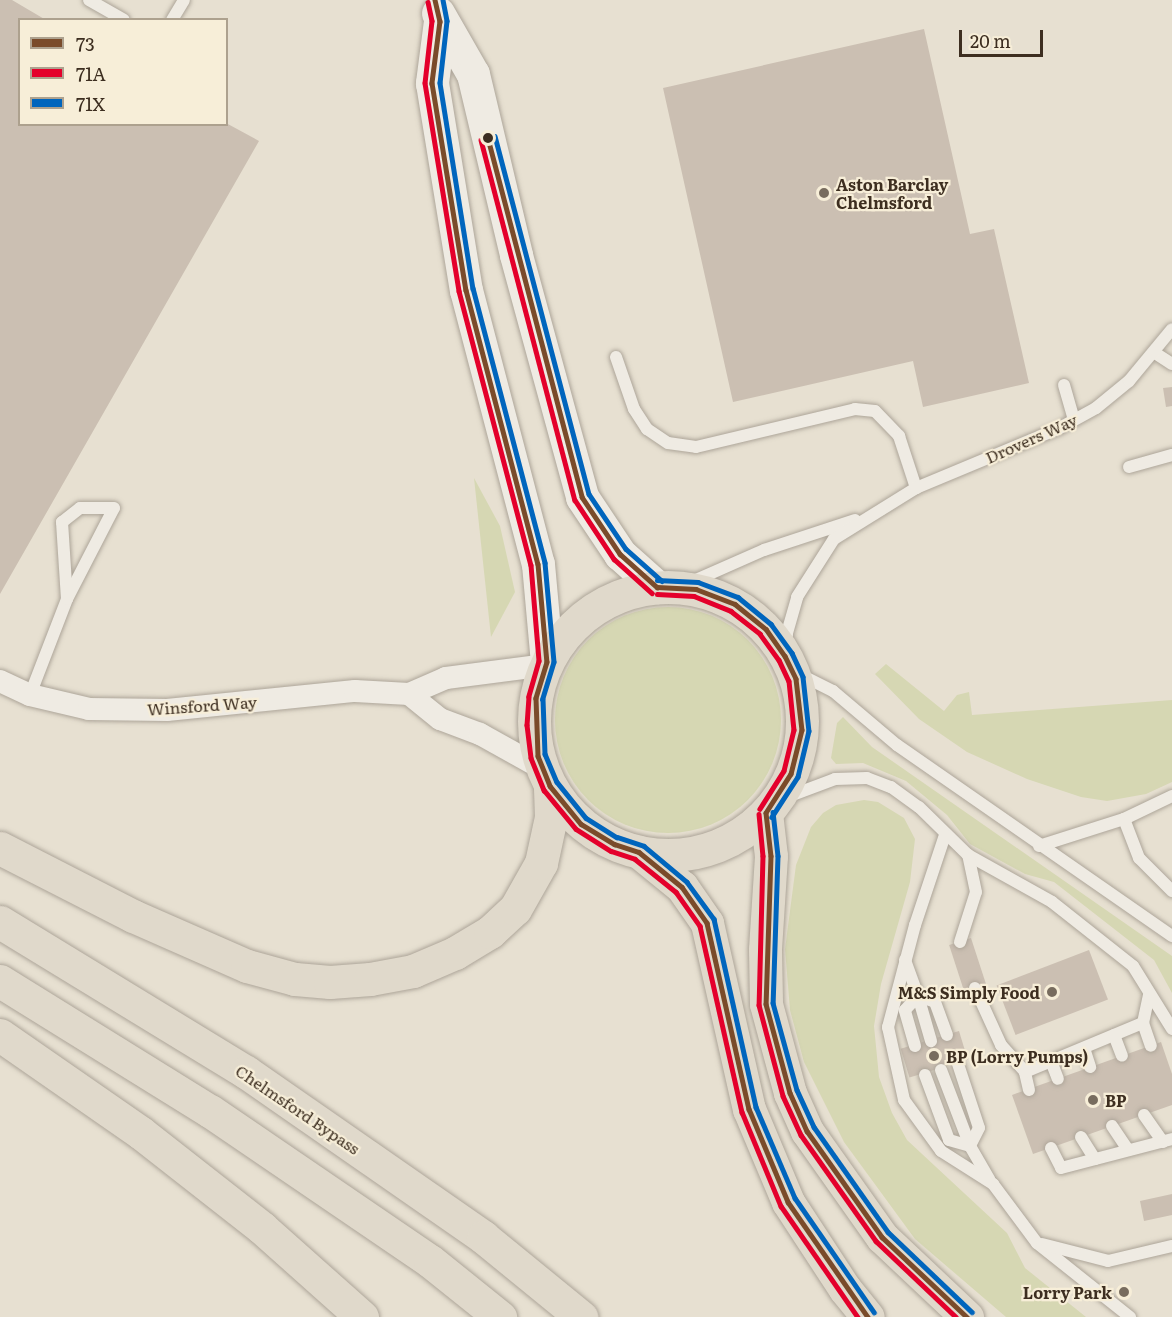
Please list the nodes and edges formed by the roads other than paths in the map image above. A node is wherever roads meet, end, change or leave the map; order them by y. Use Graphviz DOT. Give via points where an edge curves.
graph roads {
  1 [pos="89,0"];
  2 [pos="184,0"];
  3 [pos="437,10"];
  4 [pos="120,18"];
  5 [pos="173,18"];
  6 [pos="1172,328"];
  7 [pos="1155,353"];
  8 [pos="616,357"];
  9 [pos="1172,364"];
  10 [pos="1064,384"];
  11 [pos="1074,420"];
  12 [pos="1172,455"];
  13 [pos="1129,467"];
  14 [pos="916,488"];
  15 [pos="866,516"];
  16 [pos="668,587"];
  17 [pos="67,599"];
  18 [pos="788,663"];
  19 [pos="547,664"];
  20 [pos="0,681"];
  21 [pos="409,694"];
  22 [pos="30,695"];
  23 [pos="547,777"];
  24 [pos="1172,796"];
  25 [pos="770,808"];
  26 [pos="1124,819"];
  27 [pos="945,835"];
  28 [pos="1039,846"];
  29 [pos="0,848"];
  30 [pos="639,852"];
  31 [pos="968,855"];
  32 [pos="1172,891"];
  33 [pos="0,922"];
  34 [pos="1172,936"];
  35 [pos="960,942"];
  36 [pos="906,960"];
  37 [pos="0,981"];
  38 [pos="975,988"];
  39 [pos="1149,995"];
  40 [pos="918,996"];
  41 [pos="1143,1023"];
  42 [pos="1172,1029"];
  43 [pos="0,1035"];
  44 [pos="947,1035"];
  45 [pos="1114,1035"];
  46 [pos="931,1041"];
  47 [pos="915,1046"];
  48 [pos="1152,1046"];
  49 [pos="1084,1048"];
  50 [pos="1122,1056"];
  51 [pos="1051,1061"];
  52 [pos="958,1064"];
  53 [pos="1090,1068"];
  54 [pos="941,1070"];
  55 [pos="1025,1072"];
  56 [pos="925,1075"];
  57 [pos="1058,1079"];
  58 [pos="1029,1090"];
  59 [pos="1144,1115"];
  60 [pos="1112,1126"];
  61 [pos="1082,1137"];
  62 [pos="1167,1140"];
  63 [pos="970,1146"];
  64 [pos="1051,1148"];
  65 [pos="1128,1150"];
  66 [pos="1095,1159"];
  67 [pos="993,1184"];
  68 [pos="1037,1243"];
  69 [pos="1172,1246"];
  70 [pos="362,1317"];
  71 [pos="500,1317"];
  72 [pos="581,1317"];
  73 [pos="868,1317"];
  74 [pos="967,1317"];
  75 [pos="1130,1317"];
  1 -- 4 [label="lane"];
  2 -- 5 [label="lane"];
  3 -- 16 [label="main road" via="473,74 516,255 582,497 620,554"];
  3 -- 19 [label="main road" via="432,83 466,290 538,564"];
  6 -- 7 [label="lane, Drovers Way"];
  7 -- 9 [label="lane"];
  7 -- 11 [label="lane, Drovers Way" via="1129,381"];
  8 -- 14 [label="lane" via="634,409 647,429 668,443 696,447 855,410 875,411 899,436"];
  10 -- 11 [label="lane"];
  11 -- 14 [label="lane, Drovers Way"];
  12 -- 13 [label="lane"];
  14 -- 15 [label="lane, Drovers Way"];
  15 -- 16 [label="lane, Drovers Way"];
  15 -- 18 [label="lane, Drovers Way" via="834,539 805,579 792,614"];
  16 -- 18 [label="highway" via="735,604 766,629"];
  16 -- 19 [label="highway" via="615,597 590,611 569,630"];
  17 -- 17 [label="lane" via="114,508 80,508 62,522"];
  17 -- 22 [label="lane"];
  18 -- 25 [label="highway" via="802,709 802,730 791,774"];
  18 -- 28 [label="lane" via="833,691 897,745"];
  19 -- 21 [label="street, Winsford Way" via="446,678"];
  19 -- 23 [label="highway" via="536,698 534,725"];
  20 -- 22 [label="street, Winsford Way"];
  21 -- 22 [label="street, Winsford Way" via="355,691 167,710 89,709"];
  21 -- 23 [label="street" via="440,719 480,734"];
  23 -- 29 [label="highway" via="551,817 541,863 515,909 490,932 454,953 413,970 370,979 295,979 247,966 133,916"];
  23 -- 30 [label="highway" via="581,824 614,844"];
  24 -- 26 [label="lane"];
  25 -- 27 [label="lane" via="835,779 867,778 900,793"];
  25 -- 30 [label="highway" via="741,833 694,853"];
  25 -- 74 [label="highway" via="766,1004 789,1093 807,1131 882,1237"];
  26 -- 28 [label="lane"];
  26 -- 32 [label="lane" via="1139,858"];
  27 -- 31 [label="lane"];
  27 -- 36 [label="lane"];
  28 -- 34 [label="lane"];
  30 -- 73 [label="highway" via="682,887 707,923 749,1109 788,1202"];
  31 -- 35 [label="lane" via="976,892"];
  31 -- 39 [label="lane" via="1060,909 1133,966"];
  33 -- 72 [label="highway, Chelmsford Bypass" via="246,1072 483,1237"];
  36 -- 40 [label="lane"];
  36 -- 67 [label="lane" via="888,1027 904,1100 941,1151"];
  37 -- 71 [label="highway" via="210,1111 430,1261"];
  38 -- 55 [label="lane" via="1001,1045"];
  39 -- 41 [label="lane"];
  39 -- 42 [label="lane"];
  40 -- 44 [label="lane" via="935,1002"];
  40 -- 46 [label="lane"];
  40 -- 47 [label="lane" via="905,1010"];
  41 -- 45 [label="lane"];
  41 -- 48 [label="lane"];
  43 -- 70 [label="highway" via="141,1133 262,1228"];
  45 -- 49 [label="lane"];
  45 -- 50 [label="lane"];
  49 -- 51 [label="lane"];
  49 -- 53 [label="lane"];
  51 -- 55 [label="lane"];
  51 -- 57 [label="lane"];
  52 -- 63 [label="lane" via="979,1128"];
  54 -- 63 [label="lane"];
  55 -- 58 [label="lane"];
  56 -- 63 [label="lane" via="949,1140"];
  59 -- 62 [label="lane"];
  60 -- 65 [label="lane"];
  61 -- 66 [label="lane"];
  62 -- 65 [label="lane"];
  63 -- 67 [label="lane"];
  64 -- 66 [label="lane" via="1061,1168"];
  65 -- 66 [label="lane"];
  67 -- 68 [label="lane"];
  68 -- 69 [label="lane" via="1108,1261"];
  68 -- 75 [label="lane"];
}
